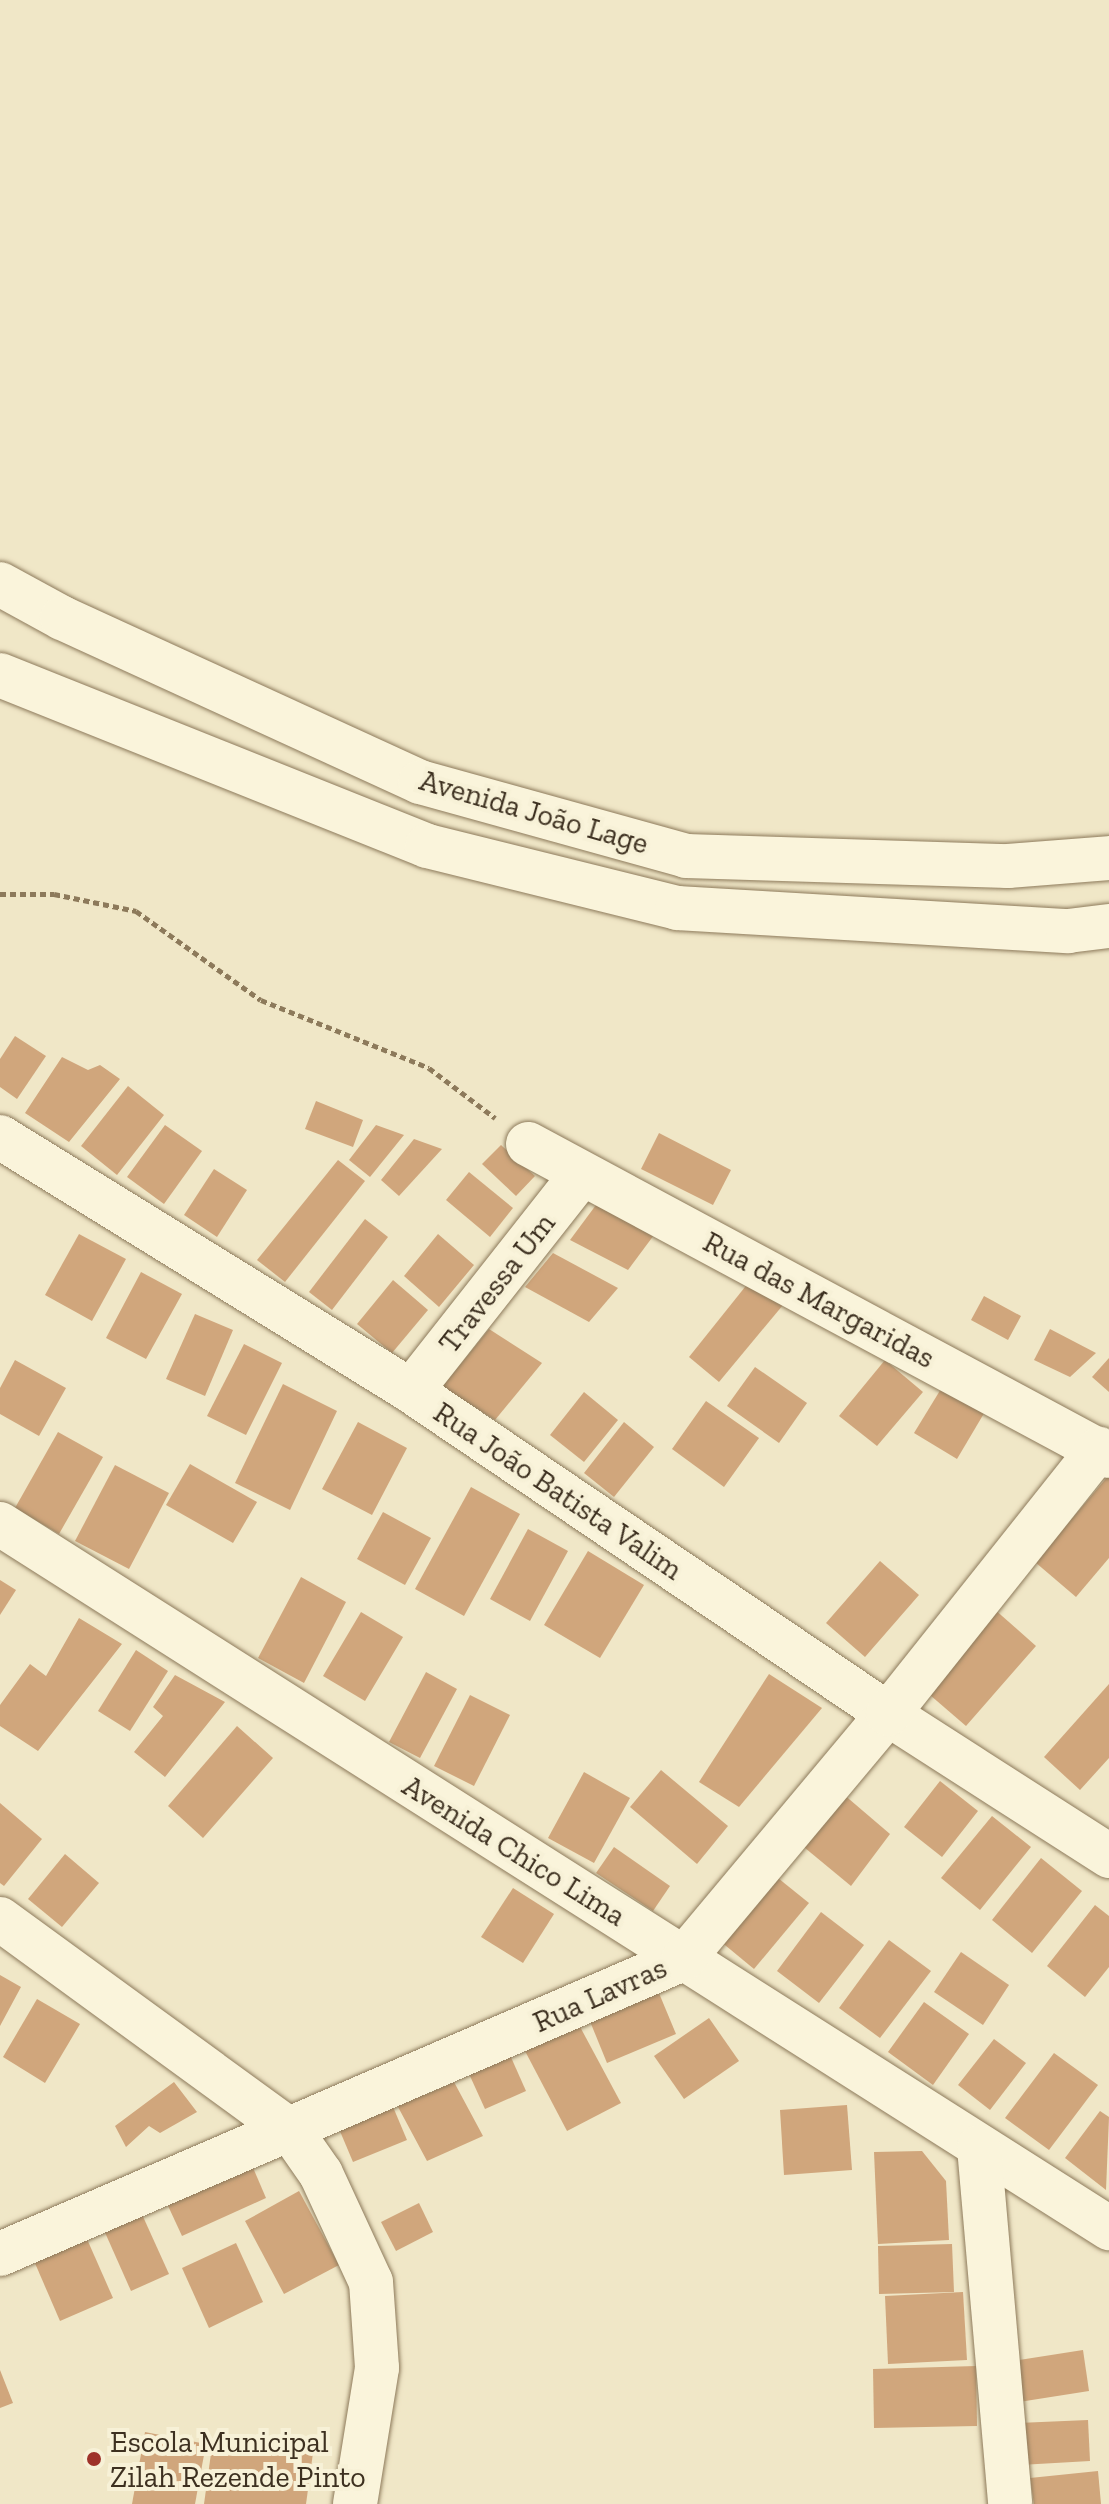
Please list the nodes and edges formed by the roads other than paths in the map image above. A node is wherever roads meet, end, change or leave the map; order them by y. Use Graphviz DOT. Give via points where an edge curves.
graph roads {
  1 [pos="0,584"];
  2 [pos="0,675"];
  3 [pos="1109,858"];
  4 [pos="1109,926"];
  5 [pos="0,1137"];
  6 [pos="528,1144"];
  7 [pos="582,1174"];
  8 [pos="411,1391"];
  9 [pos="1104,1452"];
  10 [pos="0,1524"];
  11 [pos="888,1714"];
  12 [pos="1109,1856"];
  13 [pos="0,1919"];
  14 [pos="683,1959"];
  15 [pos="291,2131"];
  16 [pos="979,2147"];
  17 [pos="1109,2228"];
  18 [pos="0,2254"];
  19 [pos="355,2504"];
  20 [pos="1010,2504"];
  1 -- 3 [label="street, Avenida João Lage" via="62,618 420,782 686,856 1008,866"];
  2 -- 4 [label="street, Avenida João Lage" via="427,846 677,908 1068,931"];
  5 -- 8 [label="street, Rua João Batista Valim"];
  6 -- 7 [label="street, Rua das Margaridas"];
  7 -- 8 [label="street, Travessa Um"];
  7 -- 9 [label="street, Rua das Margaridas"];
  8 -- 11 [label="street, Rua João Batista Valim"];
  9 -- 11 [label="street, Rua Lavras"];
  10 -- 14 [label="street, Avenida Chico Lima"];
  11 -- 12 [label="street, Rua João Batista Valim"];
  11 -- 14 [label="street, Rua Lavras"];
  13 -- 15 [label="street"];
  14 -- 15 [label="street, Rua Lavras"];
  14 -- 16 [label="street, Avenida Chico Lima"];
  15 -- 18 [label="street, Rua Lavras"];
  15 -- 19 [label="street" via="321,2174 371,2282 377,2368"];
  16 -- 17 [label="street, Avenida Chico Lima"];
  16 -- 20 [label="street"];
}
